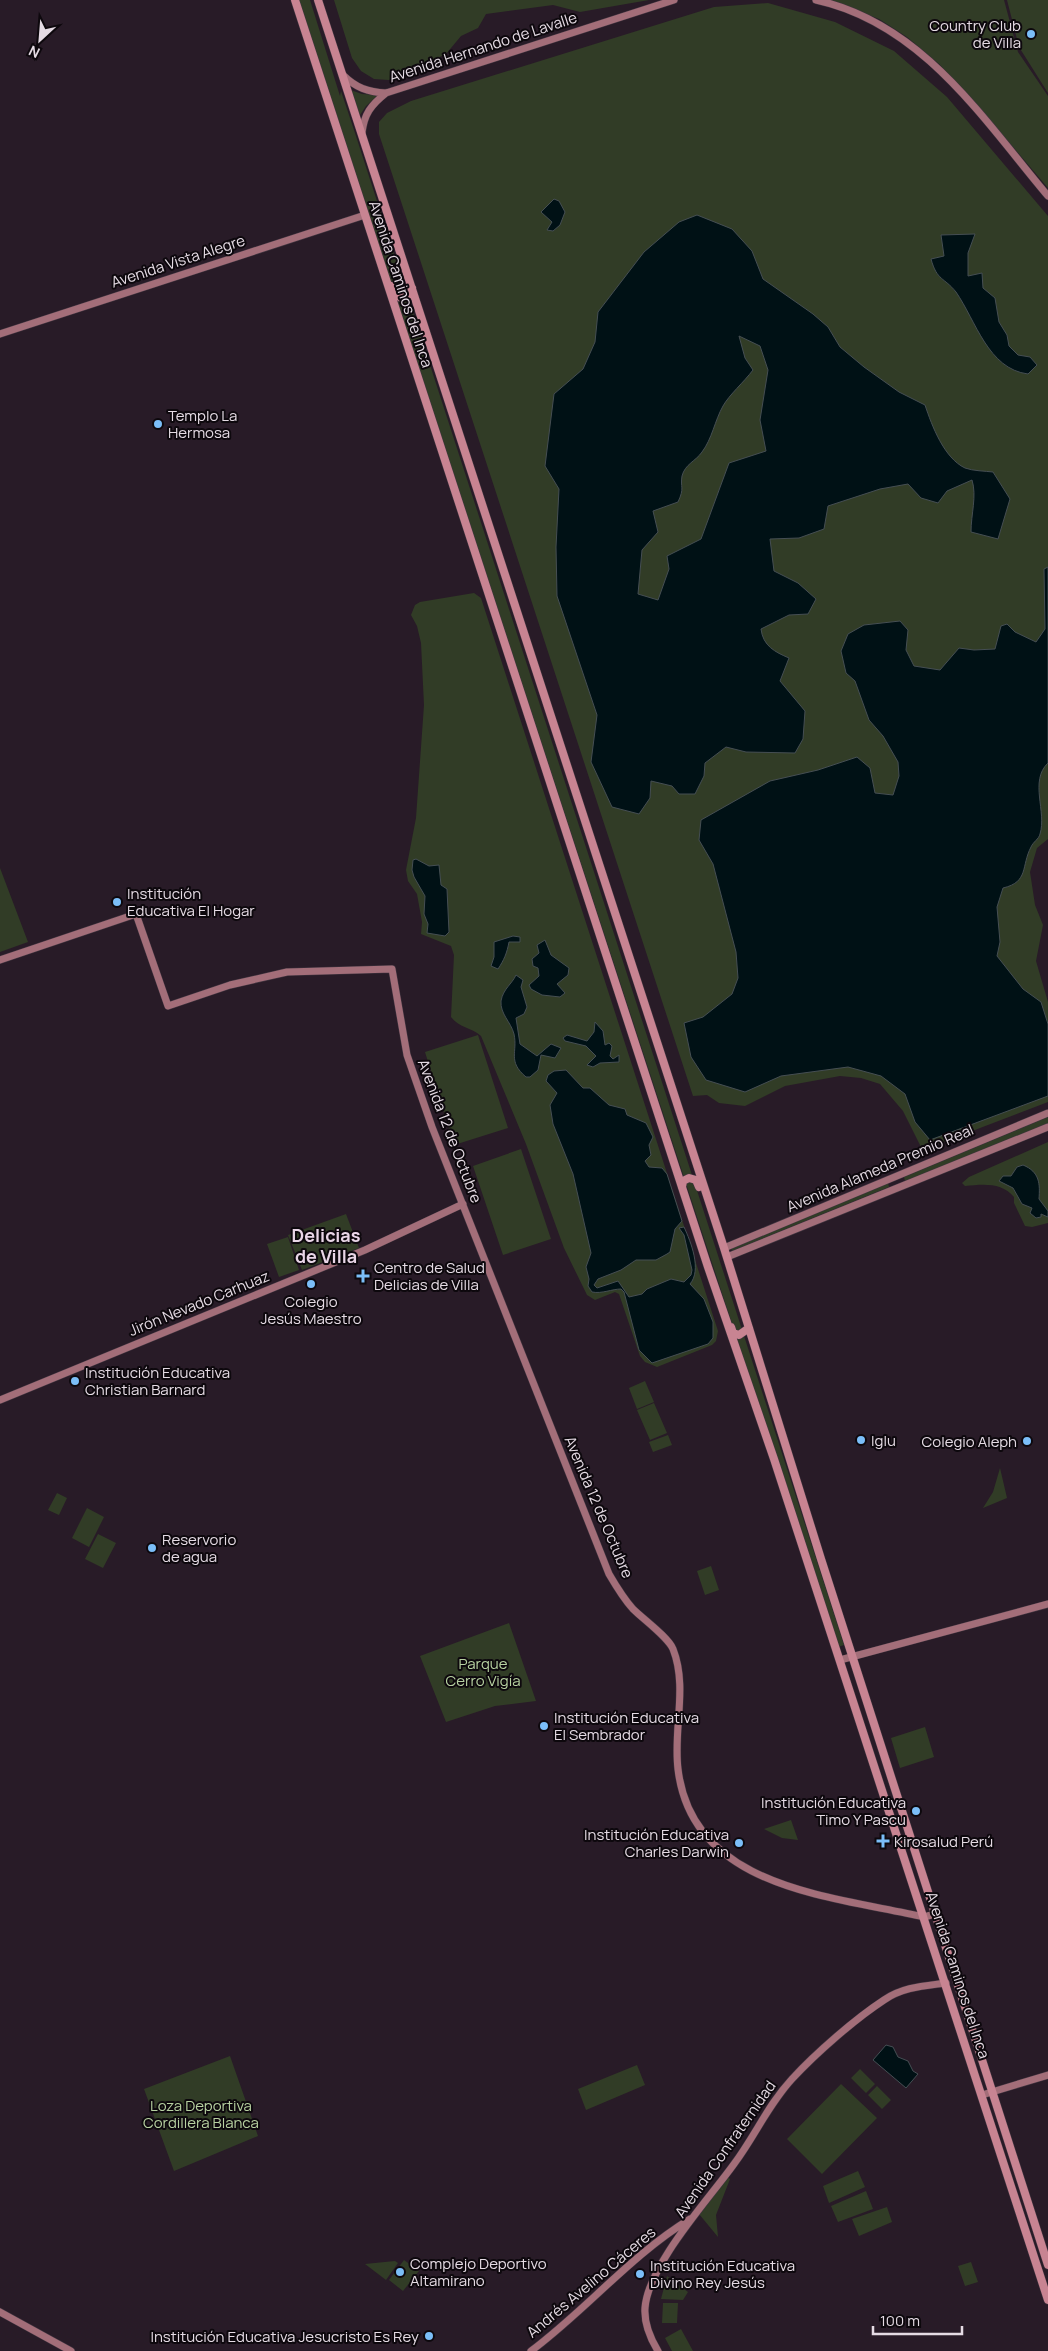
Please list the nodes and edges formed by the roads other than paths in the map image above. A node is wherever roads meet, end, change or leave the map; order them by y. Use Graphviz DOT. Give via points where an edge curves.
graph roads {
  1 [pos="295,0"];
  2 [pos="318,0"];
  3 [pos="674,0"];
  4 [pos="816,0"];
  5 [pos="343,75"];
  6 [pos="386,93"];
  7 [pos="362,134"];
  8 [pos="1048,196"];
  9 [pos="364,215"];
  10 [pos="380,263"];
  11 [pos="412,288"];
  12 [pos="0,334"];
  13 [pos="0,960"];
  14 [pos="1048,1113"];
  15 [pos="1048,1127"];
  16 [pos="682,1187"];
  17 [pos="462,1204"];
  18 [pos="710,1208"];
  19 [pos="724,1248"];
  20 [pos="727,1258"];
  21 [pos="722,1310"];
  22 [pos="749,1328"];
  23 [pos="0,1400"];
  24 [pos="1048,1604"];
  25 [pos="852,1656"];
  26 [pos="840,1660"];
  27 [pos="936,1914"];
  28 [pos="924,1917"];
  29 [pos="946,1983"];
  30 [pos="1048,2075"];
  31 [pos="992,2092"];
  32 [pos="982,2095"];
  33 [pos="693,2217"];
  34 [pos="1048,2266"];
  35 [pos="1048,2300"];
  36 [pos="0,2312"];
  37 [pos="71,2351"];
  38 [pos="531,2351"];
  39 [pos="658,2351"];
  1 -- 9 [label="main road, Avenida Caminos del Inca"];
  2 -- 5 [label="main road"];
  3 -- 6 [label="street, Avenida Hernando de Lavalle"];
  4 -- 8 [label="street" via="884,27 924,55 958,88"];
  5 -- 6 [label="street, Avenida Hernando de Lavalle" via="360,88"];
  5 -- 7 [label="main road"];
  6 -- 7 [label="street, Avenida Hernando de Lavalle" via="368,110"];
  7 -- 11 [label="main road"];
  9 -- 10 [label="main road, Avenida Caminos del Inca"];
  9 -- 12 [label="street, Avenida Vista Alegre"];
  10 -- 11 [label="main road" via="387,270 397,296 406,297"];
  10 -- 16 [label="main road, Avenida Caminos del Inca"];
  11 -- 18 [label="main road"];
  13 -- 17 [label="street, Avenida 12 de Octubre" via="136,914 168,1006 230,985 286,972 392,969 407,1055"];
  14 -- 19 [label="street, Avenida Alameda Premio Real"];
  15 -- 20 [label="street, Avenida Alameda Premio Real"];
  16 -- 18 [label="main road" via="687,1179 696,1180 704,1204"];
  16 -- 21 [label="main road, Avenida Caminos del Inca"];
  17 -- 23 [label="street, Jirón Nevado Carhuaz" via="365,1250"];
  17 -- 28 [label="street, Avenida 12 de Octubre" via="609,1574 626,1601 672,1646 680,1681 678,1768 685,1799 697,1823 727,1858 762,1878"];
  18 -- 19 [label="main road"];
  19 -- 20 [label="main road"];
  20 -- 22 [label="main road, Avenida Caminos del Inca"];
  21 -- 22 [label="main road" via="735,1334 742,1335"];
  21 -- 26 [label="main road, Avenida Caminos del Inca"];
  22 -- 25 [label="main road, Avenida Caminos del Inca"];
  24 -- 25 [label="street"];
  25 -- 26 [label="street"];
  25 -- 27 [label="main road, Avenida Caminos del Inca"];
  26 -- 28 [label="main road, Avenida Caminos del Inca"];
  27 -- 28 [label="street, Avenida 12 de Octubre"];
  27 -- 31 [label="main road, Avenida Caminos del Inca"];
  28 -- 29 [label="main road, Avenida Caminos del Inca"];
  29 -- 32 [label="main road, Avenida Caminos del Inca"];
  29 -- 33 [label="street, Avenida Confraternidad" via="905,1990 885,1999 793,2078 768,2108 735,2162"];
  30 -- 31 [label="street"];
  31 -- 32 [label="street"];
  31 -- 34 [label="main road, Avenida Caminos del Inca"];
  32 -- 35 [label="main road, Avenida Caminos del Inca"];
  33 -- 38 [label="street, Andrés Avelino Cáceres" via="614,2278"];
  33 -- 39 [label="street, Avenida Confraternidad" via="669,2252 649,2294 646,2319"];
  36 -- 37 [label="street"];
}
